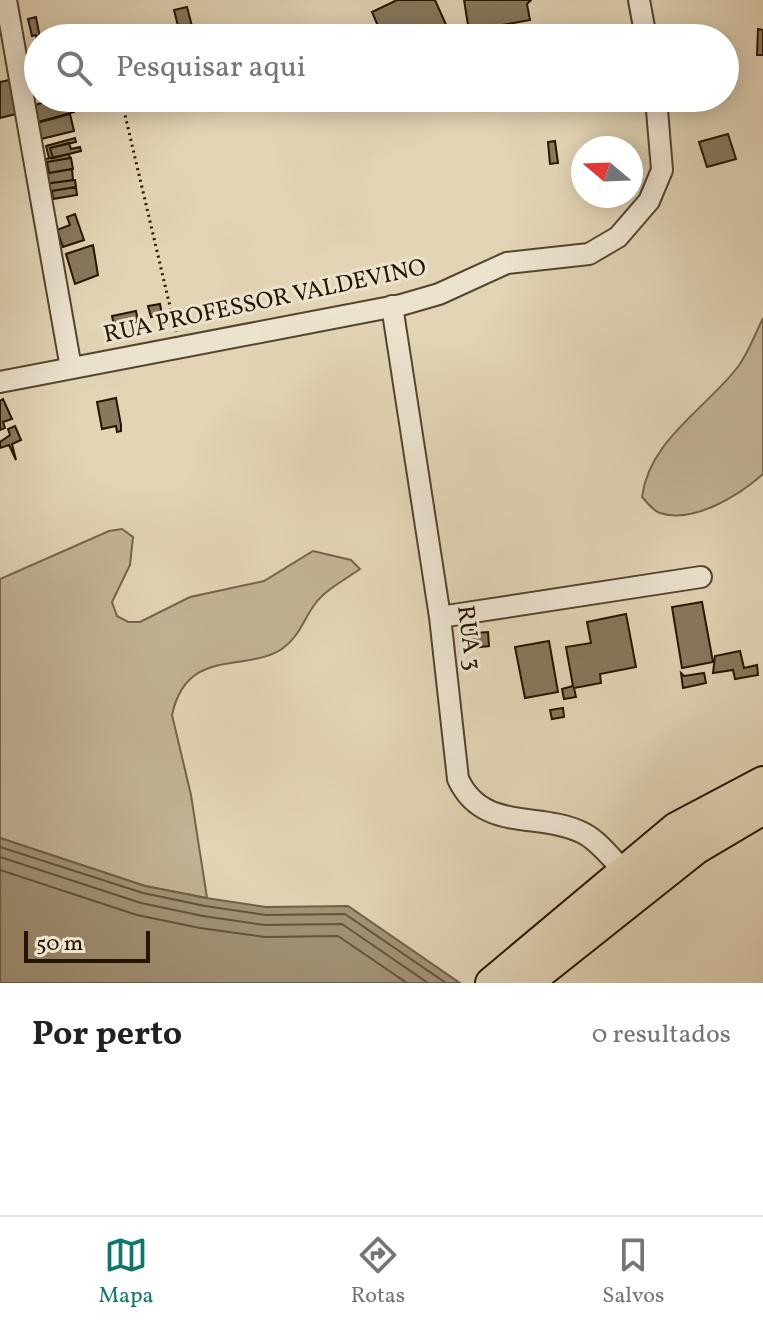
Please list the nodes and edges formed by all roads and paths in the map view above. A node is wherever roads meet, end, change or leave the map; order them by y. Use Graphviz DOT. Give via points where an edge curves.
graph roads {
  1 [pos="6,0"];
  2 [pos="639,0"];
  3 [pos="643,24"];
  4 [pos="24,102"];
  5 [pos="26,112"];
  6 [pos="124,112"];
  7 [pos="657,112"];
  8 [pos="392,306"];
  9 [pos="179,347"];
  10 [pos="71,368"];
  11 [pos="0,382"];
  12 [pos="701,577"];
  13 [pos="440,617"];
  14 [pos="763,782"];
  15 [pos="763,809"];
  16 [pos="624,871"];
  17 [pos="593,913"];
  18 [pos="491,983"];
  19 [pos="527,983"];
  1 -- 4 [label="street"];
  2 -- 3 [label="street"];
  5 -- 10 [label="street"];
  6 -- 9 [label="path"];
  7 -- 8 [label="street, RUA PROFESSOR VALDEVINO" via="662,170 649,201 618,237 589,254 507,263 439,294"];
  8 -- 9 [label="street, RUA PROFESSOR VALDEVINO"];
  8 -- 13 [label="street, RUA 3"];
  9 -- 10 [label="street, RUA PROFESSOR VALDEVINO"];
  10 -- 11 [label="street, RUA PROFESSOR VALDEVINO"];
  12 -- 13 [label="street"];
  13 -- 16 [label="street, RUA 3" via="458,779 465,794 490,814 585,834"];
  14 -- 16 [label="main road" via="676,828"];
  15 -- 17 [label="main road"];
  16 -- 17 [label="main road"];
  17 -- 18 [label="main road"];
  17 -- 19 [label="main road"];
}
